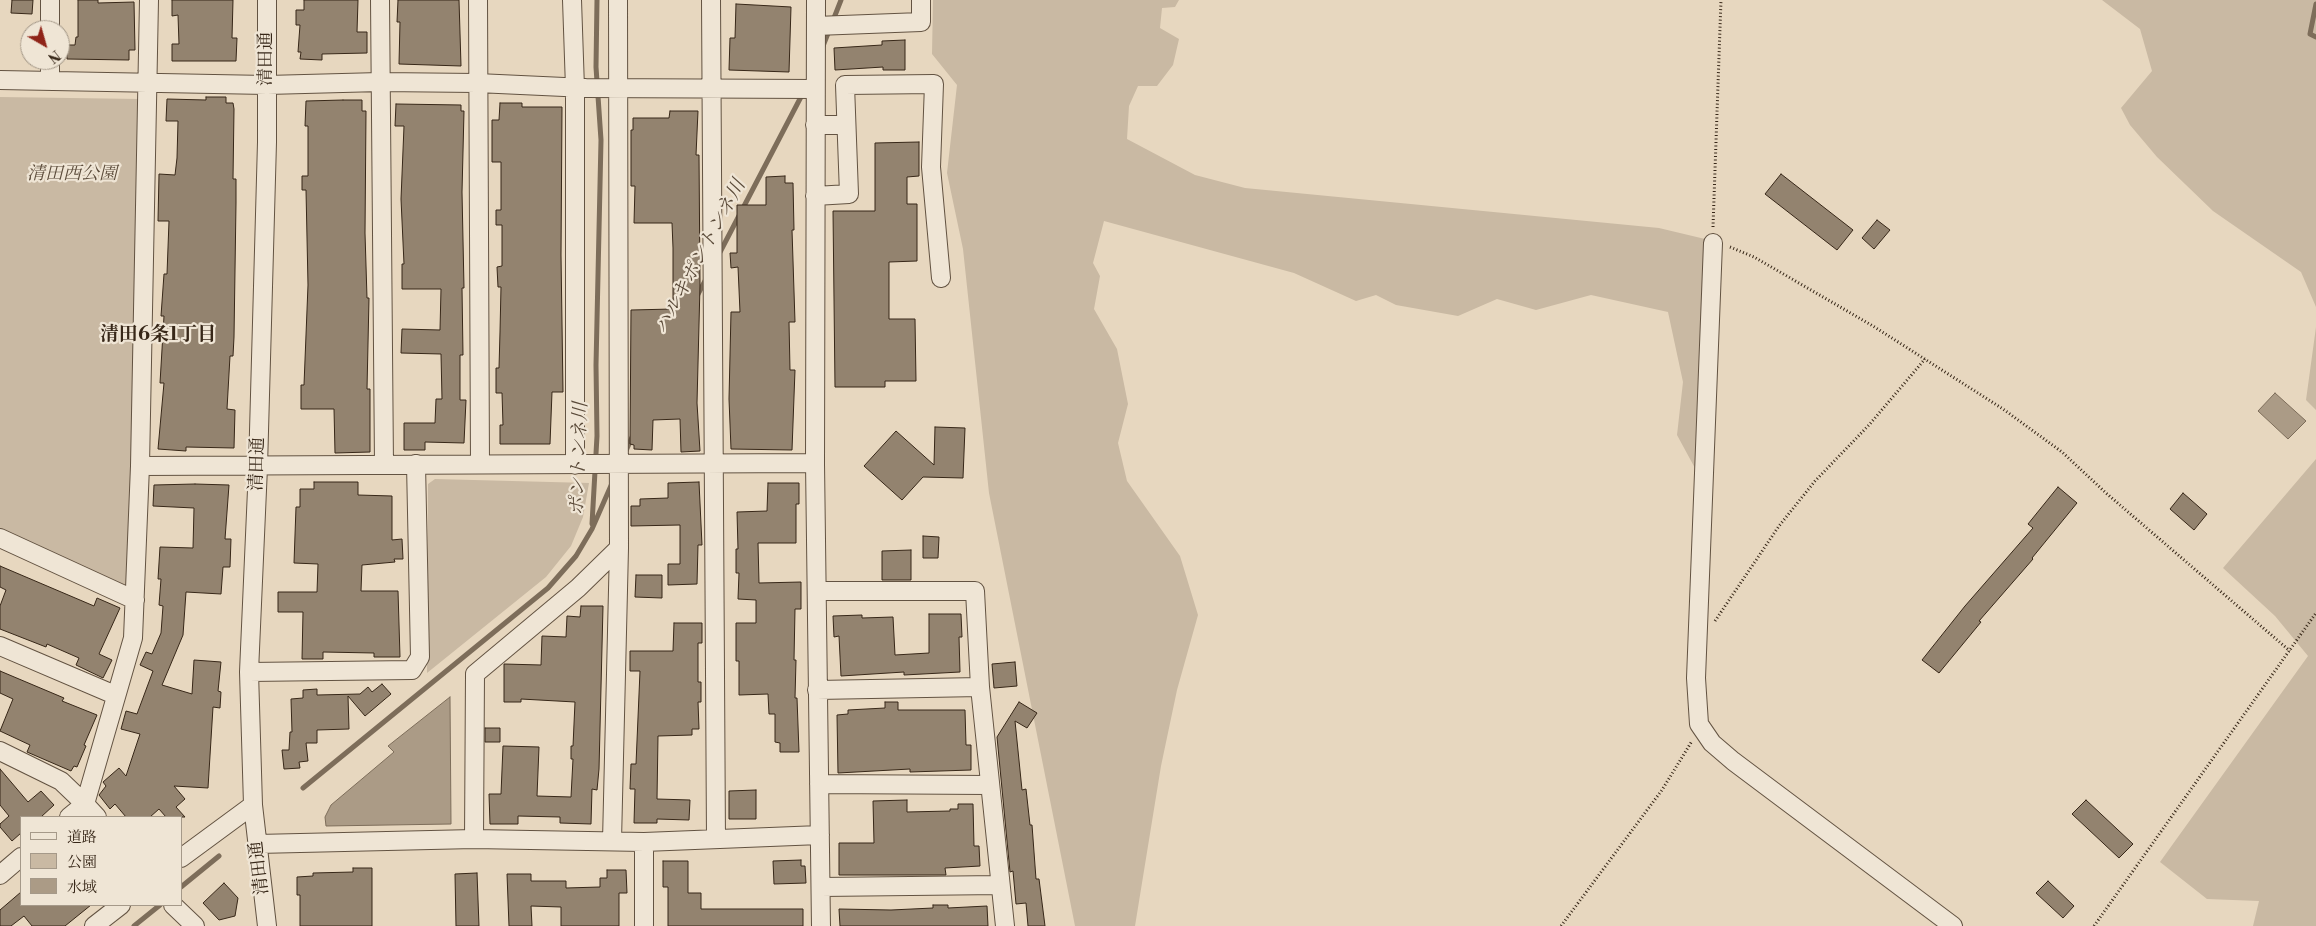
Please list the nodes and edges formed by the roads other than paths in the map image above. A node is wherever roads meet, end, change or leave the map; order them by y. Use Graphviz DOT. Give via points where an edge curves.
graph roads {
  1 [pos="50,0"];
  2 [pos="149,0"];
  3 [pos="267,0"];
  4 [pos="380,0"];
  5 [pos="478,0"];
  6 [pos="572,0"];
  7 [pos="618,0"];
  8 [pos="711,0"];
  9 [pos="816,0"];
  10 [pos="921,0"];
  11 [pos="50,20"];
  12 [pos="816,26"];
  13 [pos="50,70"];
  14 [pos="0,80"];
  15 [pos="50,81"];
  16 [pos="149,82"];
  17 [pos="380,82"];
  18 [pos="478,83"];
  19 [pos="267,85"];
  20 [pos="711,87"];
  21 [pos="581,88"];
  22 [pos="614,88"];
  23 [pos="815,88"];
  24 [pos="815,125"];
  25 [pos="846,125"];
  26 [pos="815,196"];
  27 [pos="1712,243"];
  28 [pos="941,278"];
  29 [pos="815,463"];
  30 [pos="384,464"];
  31 [pos="416,464"];
  32 [pos="480,464"];
  33 [pos="613,464"];
  34 [pos="713,464"];
  35 [pos="581,465"];
  36 [pos="140,466"];
  37 [pos="258,467"];
  38 [pos="0,538"];
  39 [pos="619,548"];
  40 [pos="818,591"];
  41 [pos="135,600"];
  42 [pos="0,646"];
  43 [pos="249,672"];
  44 [pos="980,686"];
  45 [pos="817,690"];
  46 [pos="115,696"];
  47 [pos="0,751"];
  48 [pos="819,784"];
  49 [pos="989,785"];
  50 [pos="85,804"];
  51 [pos="253,805"];
  52 [pos="70,816"];
  53 [pos="96,816"];
  54 [pos="820,835"];
  55 [pos="474,839"];
  56 [pos="716,839"];
  57 [pos="612,841"];
  58 [pos="644,842"];
  59 [pos="257,844"];
  60 [pos="182,857"];
  61 [pos="20,858"];
  62 [pos="0,875"];
  63 [pos="1000,885"];
  64 [pos="822,887"];
  65 [pos="119,906"];
  66 [pos="94,926"];
  67 [pos="267,926"];
  68 [pos="644,926"];
  69 [pos="821,926"];
  70 [pos="1004,926"];
  71 [pos="1953,926"];
  1 -- 11 [label="street"];
  2 -- 16 [label="street"];
  3 -- 19 [label="street, 清田通"];
  4 -- 17 [label="street"];
  5 -- 18 [label="street"];
  6 -- 21 [label="street"];
  7 -- 22 [label="street"];
  8 -- 20 [label="street"];
  9 -- 12 [label="street"];
  10 -- 12 [label="street" via="921,22"];
  12 -- 23 [label="street"];
  13 -- 15 [label="street"];
  14 -- 15 [label="street"];
  15 -- 16 [label="street"];
  16 -- 19 [label="street"];
  16 -- 36 [label="street"];
  17 -- 18 [label="street"];
  17 -- 19 [label="street"];
  17 -- 30 [label="street"];
  18 -- 21 [label="street"];
  18 -- 32 [label="street"];
  19 -- 37 [label="street, 清田通"];
  20 -- 22 [label="street"];
  20 -- 23 [label="street"];
  20 -- 34 [label="street"];
  21 -- 22 [label="street"];
  21 -- 35 [label="street"];
  22 -- 33 [label="street"];
  23 -- 24 [label="street"];
  24 -- 25 [label="street"];
  24 -- 26 [label="street"];
  25 -- 26 [label="street" via="849,194"];
  25 -- 28 [label="street" via="845,85 934,84 931,167"];
  26 -- 29 [label="street"];
  27 -- 71 [label="street" via="1696,678 1699,724 1712,743 1733,761"];
  29 -- 34 [label="street"];
  29 -- 40 [label="street"];
  30 -- 31 [label="street"];
  30 -- 37 [label="street"];
  31 -- 32 [label="street"];
  31 -- 43 [label="street" via="420,657 412,670"];
  32 -- 35 [label="street"];
  33 -- 34 [label="street"];
  33 -- 35 [label="street"];
  33 -- 39 [label="street"];
  34 -- 56 [label="street"];
  36 -- 37 [label="street"];
  36 -- 41 [label="street"];
  37 -- 43 [label="street, 清田通"];
  38 -- 41 [label="street"];
  39 -- 55 [label="street" via="578,588 475,674"];
  39 -- 57 [label="street"];
  40 -- 44 [label="street" via="975,591"];
  40 -- 45 [label="street"];
  41 -- 46 [label="street" via="133,638"];
  42 -- 46 [label="street"];
  43 -- 51 [label="street, 清田通"];
  44 -- 45 [label="street"];
  44 -- 49 [label="street"];
  45 -- 48 [label="street"];
  46 -- 50 [label="street"];
  47 -- 50 [label="street" via="61,781"];
  48 -- 49 [label="street"];
  48 -- 54 [label="street"];
  49 -- 63 [label="street"];
  50 -- 52 [label="street"];
  50 -- 53 [label="street"];
  51 -- 59 [label="street, 清田通"];
  51 -- 60 [label="street"];
  54 -- 56 [label="street"];
  54 -- 64 [label="street"];
  55 -- 57 [label="street"];
  55 -- 59 [label="street"];
  56 -- 58 [label="street"];
  57 -- 58 [label="street"];
  58 -- 68 [label="street"];
  59 -- 67 [label="street, 清田通"];
  61 -- 62 [label="street"];
  63 -- 64 [label="street"];
  63 -- 70 [label="street"];
  64 -- 69 [label="street"];
  65 -- 66 [label="street"];
}
